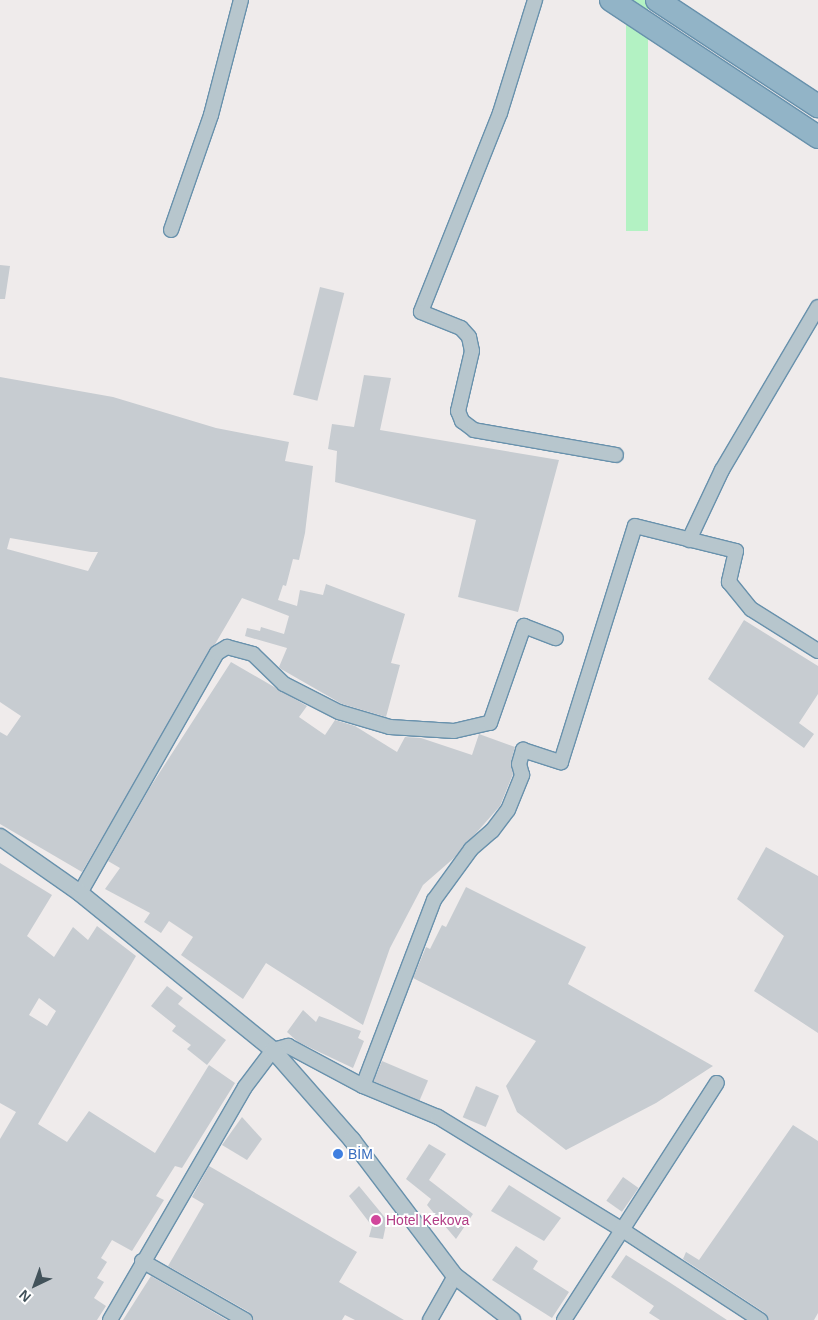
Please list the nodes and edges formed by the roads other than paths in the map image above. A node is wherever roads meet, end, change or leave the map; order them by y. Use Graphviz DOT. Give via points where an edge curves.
graph roads {
  1 [pos="241,0"];
  2 [pos="535,0"];
  3 [pos="611,0"];
  4 [pos="657,0"];
  5 [pos="818,106"];
  6 [pos="818,137"];
  7 [pos="171,230"];
  8 [pos="818,307"];
  9 [pos="616,455"];
  10 [pos="689,540"];
  11 [pos="556,638"];
  12 [pos="818,651"];
  13 [pos="0,837"];
  14 [pos="80,893"];
  15 [pos="273,1050"];
  16 [pos="717,1084"];
  17 [pos="363,1086"];
  18 [pos="624,1231"];
  19 [pos="142,1261"];
  20 [pos="455,1276"];
  21 [pos="110,1320"];
  22 [pos="245,1320"];
  23 [pos="430,1320"];
  24 [pos="512,1320"];
  25 [pos="564,1320"];
  26 [pos="760,1320"];
  1 -- 7 [label="street" via="211,115"];
  2 -- 9 [label="street" via="500,113 422,312 461,328 469,338 472,351 458,411 462,421 474,430"];
  3 -- 6 [label="highway"];
  4 -- 5 [label="highway"];
  8 -- 10 [label="street" via="722,470"];
  10 -- 12 [label="street" via="736,551 728,582 751,609"];
  10 -- 17 [label="street" via="634,526 561,762 523,750 519,764 522,775 508,810 492,832 471,849 434,900"];
  11 -- 14 [label="street" via="524,626 490,724 454,731 390,727 339,712 284,684 253,654 227,647 217,653"];
  13 -- 14 [label="street"];
  14 -- 15 [label="street"];
  15 -- 17 [label="street" via="288,1046 303,1052"];
  15 -- 19 [label="street" via="245,1087"];
  15 -- 20 [label="street" via="352,1140"];
  16 -- 18 [label="street"];
  17 -- 18 [label="street" via="438,1117"];
  18 -- 25 [label="street"];
  18 -- 26 [label="street"];
  19 -- 21 [label="street"];
  19 -- 22 [label="street"];
  20 -- 23 [label="street"];
  20 -- 24 [label="street"];
}
